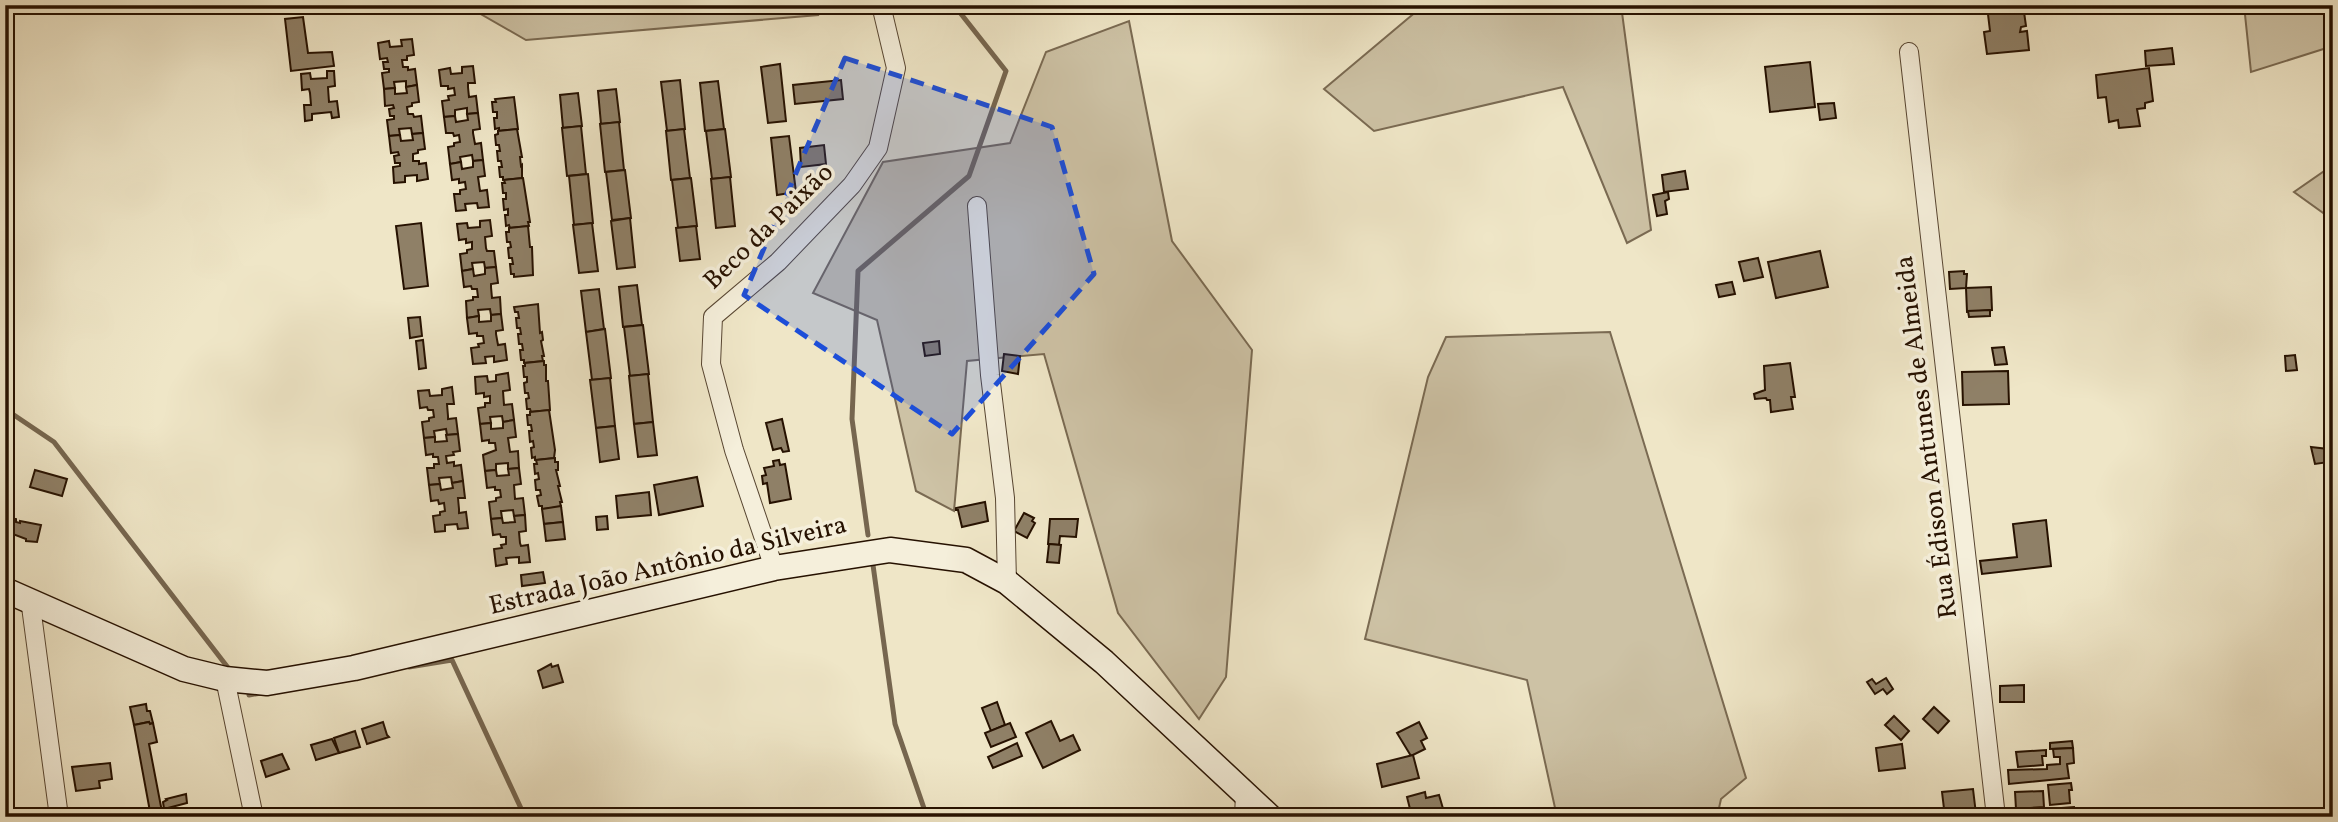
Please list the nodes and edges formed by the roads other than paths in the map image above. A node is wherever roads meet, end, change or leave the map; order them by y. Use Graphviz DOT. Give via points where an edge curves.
graph roads {
  1 [pos="881,5"];
  2 [pos="1909,52"];
  3 [pos="977,206"];
  4 [pos="774,568"];
  5 [pos="1007,582"];
  6 [pos="5,590"];
  7 [pos="30,599"];
  8 [pos="225,679"];
  9 [pos="1245,805"];
  10 [pos="59,817"];
  11 [pos="254,817"];
  12 [pos="1269,817"];
  13 [pos="1996,817"];
  1 -- 4 [label="street, Beco da Paixão" via="896,68 878,148 834,205 778,262 713,317 711,364"];
  2 -- 13 [label="street, Rua Édison Antunes de Almeida"];
  3 -- 5 [label="street" via="1005,498"];
  4 -- 5 [label="main road, Estrada João Antônio da Silveira" via="890,550 966,560"];
  4 -- 8 [label="main road, Estrada João Antônio da Silveira" via="354,668 267,682"];
  5 -- 9 [label="main road, Estrada João Antônio da Silveira" via="1104,662"];
  6 -- 7 [label="main road, Estrada João Antônio da Silveira"];
  7 -- 8 [label="main road, Estrada João Antônio da Silveira" via="184,669"];
  7 -- 10 [label="street"];
  8 -- 11 [label="street"];
  9 -- 12 [label="main road, Estrada João Antônio da Silveira"];
}
